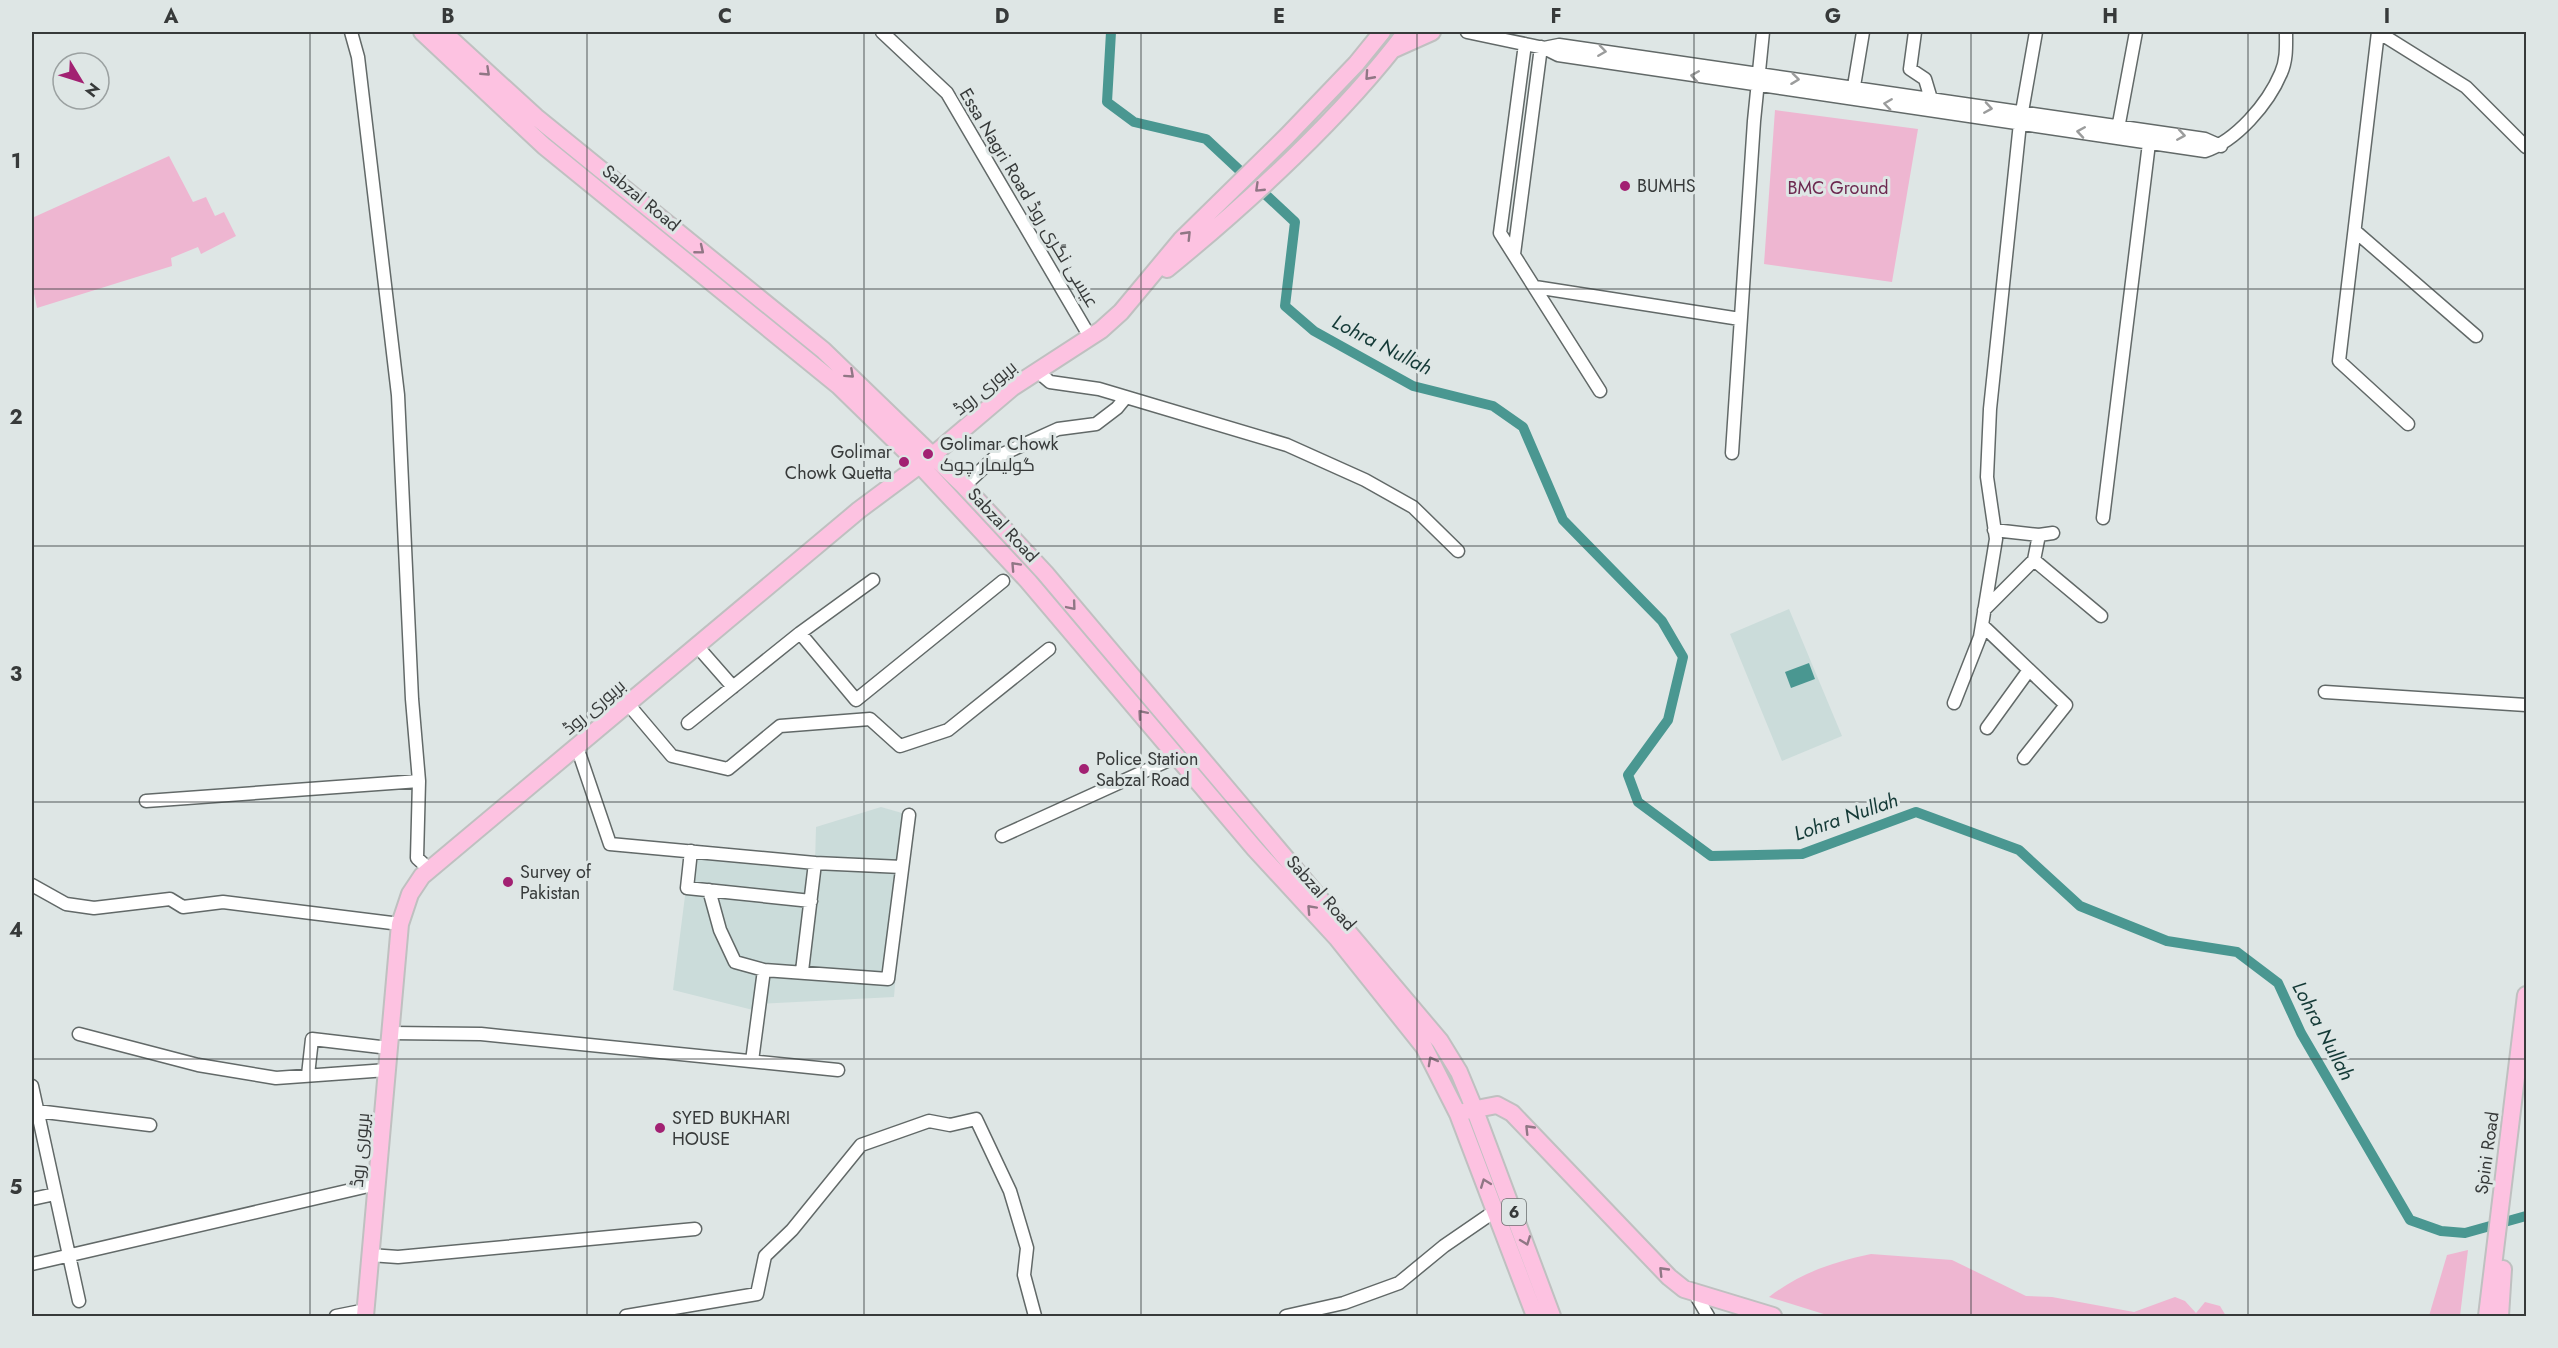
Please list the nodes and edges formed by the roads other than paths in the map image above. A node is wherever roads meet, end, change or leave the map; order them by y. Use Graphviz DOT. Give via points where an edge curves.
graph roads {
  1 [pos="351,32"];
  2 [pos="422,32"];
  3 [pos="443,32"];
  4 [pos="882,32"];
  5 [pos="1382,32"];
  6 [pos="1406,32"];
  7 [pos="1432,32"];
  8 [pos="1467,32"];
  9 [pos="1562,32"];
  10 [pos="1763,32"];
  11 [pos="1863,32"];
  12 [pos="1915,32"];
  13 [pos="2036,32"];
  14 [pos="2136,32"];
  15 [pos="2286,32"];
  16 [pos="2378,32"];
  17 [pos="1525,44"];
  18 [pos="1543,47"];
  19 [pos="1392,50"];
  20 [pos="1559,50"];
  21 [pos="1757,80"];
  22 [pos="1853,92"];
  23 [pos="1931,99"];
  24 [pos="2020,118"];
  25 [pos="2150,130"];
  26 [pos="2117,132"];
  27 [pos="2149,144"];
  28 [pos="2221,146"];
  29 [pos="2526,147"];
  30 [pos="624,199"];
  31 [pos="1213,220"];
  32 [pos="2355,231"];
  33 [pos="1514,254"];
  34 [pos="1535,287"];
  35 [pos="1740,319"];
  36 [pos="2476,336"];
  37 [pos="1090,337"];
  38 [pos="1037,371"];
  39 [pos="1600,391"];
  40 [pos="1126,397"];
  41 [pos="2408,424"];
  42 [pos="1732,453"];
  43 [pos="927,460"];
  44 [pos="964,486"];
  45 [pos="2103,518"];
  46 [pos="1994,530"];
  47 [pos="2054,533"];
  48 [pos="2039,536"];
  49 [pos="1458,551"];
  50 [pos="2034,560"];
  51 [pos="873,580"];
  52 [pos="1003,581"];
  53 [pos="1984,610"];
  54 [pos="2101,616"];
  55 [pos="1982,625"];
  56 [pos="800,633"];
  57 [pos="697,646"];
  58 [pos="1049,649"];
  59 [pos="2029,670"];
  60 [pos="733,687"];
  61 [pos="2325,692"];
  62 [pos="1954,703"];
  63 [pos="628,704"];
  64 [pos="2526,705"];
  65 [pos="688,723"];
  66 [pos="1163,726"];
  67 [pos="1987,728"];
  68 [pos="577,747"];
  69 [pos="1178,756"];
  70 [pos="2024,758"];
  71 [pos="419,781"];
  72 [pos="146,801"];
  73 [pos="909,815"];
  74 [pos="1002,836"];
  75 [pos="690,851"];
  76 [pos="815,863"];
  77 [pos="902,867"];
  78 [pos="430,870"];
  79 [pos="32,885"];
  80 [pos="709,890"];
  81 [pos="811,901"];
  82 [pos="400,924"];
  83 [pos="764,970"];
  84 [pos="802,971"];
  85 [pos="2526,995"];
  86 [pos="79,1034"];
  87 [pos="390,1041"];
  88 [pos="752,1061"];
  89 [pos="387,1070"];
  90 [pos="838,1070"];
  91 [pos="308,1075"];
  92 [pos="2526,1084"];
  93 [pos="32,1086"];
  94 [pos="1474,1108"];
  95 [pos="37,1111"];
  96 [pos="1458,1114"];
  97 [pos="150,1125"];
  98 [pos="377,1184"];
  99 [pos="2506,1186"];
  100 [pos="55,1194"];
  101 [pos="32,1199"];
  102 [pos="1495,1211"];
  103 [pos="695,1229"];
  104 [pos="2499,1249"];
  105 [pos="69,1255"];
  106 [pos="370,1255"];
  107 [pos="32,1264"];
  108 [pos="1694,1292"];
  109 [pos="79,1301"];
  110 [pos="365,1313"];
  111 [pos="336,1317"];
  112 [pos="626,1317"];
  113 [pos="1035,1317"];
  114 [pos="1286,1317"];
  115 [pos="1535,1317"];
  116 [pos="1552,1317"];
  117 [pos="1708,1317"];
  118 [pos="1773,1317"];
  119 [pos="2487,1317"];
  120 [pos="2499,1317"];
  1 -- 71 [label="street" via="360,69 398,395"];
  2 -- 30 [label="main road, Sabzal Road" via="544,146"];
  3 -- 30 [label="main road, Sabzal Road, one-way"];
  4 -- 37 [label="street, Essa Nagri Road عیسیٰ نگری روڈ" via="947,93"];
  5 -- 31 [label="main road"];
  6 -- 19 [label="main road"];
  7 -- 19 [label="main road"];
  8 -- 17 [label="street"];
  9 -- 20 [label="street"];
  10 -- 21 [label="street"];
  11 -- 22 [label="street"];
  12 -- 23 [label="street" via="1910,69 1925,79"];
  13 -- 24 [label="street"];
  14 -- 26 [label="street"];
  15 -- 28 [label="street" via="2282,72 2269,95"];
  16 -- 29 [label="street" via="2466,87"];
  16 -- 32 [label="street"];
  17 -- 18 [label="street"];
  17 -- 33 [label="street" via="1500,233"];
  18 -- 20 [label="street"];
  18 -- 33 [label="street"];
  19 -- 31 [label="main road, one-way" via="1300,149"];
  20 -- 21 [label="street"];
  21 -- 22 [label="street"];
  21 -- 35 [label="street"];
  22 -- 23 [label="street"];
  24 -- 22 [label="street, one-way"];
  23 -- 24 [label="street, one-way"];
  24 -- 26 [label="street"];
  24 -- 46 [label="street" via="1990,410 1987,477"];
  25 -- 26 [label="street"];
  25 -- 27 [label="street"];
  25 -- 28 [label="street, one-way" via="2205,139"];
  26 -- 27 [label="street"];
  27 -- 28 [label="street" via="2205,152"];
  27 -- 45 [label="street"];
  30 -- 43 [label="main road, Sabzal Road"];
  31 -- 37 [label="main road, بریوری روڈ" via="1181,240 1141,291"];
  32 -- 36 [label="street"];
  32 -- 41 [label="street" via="2339,361"];
  33 -- 34 [label="street"];
  34 -- 35 [label="street"];
  34 -- 39 [label="street"];
  35 -- 42 [label="street"];
  37 -- 38 [label="main road, بریوری روڈ"];
  38 -- 40 [label="street" via="1050,382"];
  38 -- 43 [label="main road, بریوری روڈ"];
  40 -- 44 [label="street" via="1096,424 1058,429 994,458"];
  40 -- 49 [label="street" via="1287,445 1365,480 1413,507"];
  43 -- 44 [label="main road, Sabzal Road"];
  43 -- 57 [label="main road, بریوری روڈ" via="859,510"];
  66 -- 43 [label="main road, Sabzal Road, one-way" via="1028,581"];
  44 -- 66 [label="main road, Sabzal Road, one-way" via="1045,573"];
  46 -- 48 [label="street"];
  46 -- 53 [label="street" via="1996,539"];
  47 -- 48 [label="street"];
  48 -- 50 [label="street"];
  50 -- 53 [label="street"];
  50 -- 54 [label="street"];
  51 -- 56 [label="street"];
  52 -- 56 [label="street" via="856,700"];
  53 -- 55 [label="street"];
  55 -- 59 [label="street"];
  55 -- 62 [label="street"];
  56 -- 60 [label="street"];
  57 -- 60 [label="street"];
  57 -- 63 [label="main road, بریوری روڈ"];
  58 -- 63 [label="street" via="948,730 900,746 870,719 780,726 728,769 672,756"];
  59 -- 67 [label="street"];
  59 -- 70 [label="street" via="2066,705"];
  60 -- 65 [label="street"];
  61 -- 64 [label="street"];
  63 -- 68 [label="main road, بریوری روڈ"];
  66 -- 69 [label="main road, Sabzal Road"];
  66 -- 94 [label="main road, Sabzal Road" via="1440,1041"];
  68 -- 75 [label="street" via="610,844"];
  68 -- 78 [label="main road, بریوری روڈ"];
  69 -- 74 [label="street"];
  96 -- 69 [label="main road, Sabzal Road, one-way" via="1424,1047 1337,938 1255,849"];
  71 -- 72 [label="street"];
  71 -- 78 [label="street" via="417,858"];
  73 -- 77 [label="street"];
  75 -- 76 [label="street"];
  75 -- 80 [label="street" via="687,888"];
  76 -- 77 [label="street"];
  76 -- 81 [label="street"];
  77 -- 84 [label="street" via="888,979"];
  78 -- 82 [label="main road, بریوری روڈ" via="410,894"];
  79 -- 82 [label="street" via="66,904 94,908 170,898 183,908 223,902"];
  80 -- 81 [label="street"];
  80 -- 83 [label="street" via="720,930 735,962"];
  81 -- 84 [label="street"];
  82 -- 87 [label="main road, بریوری روڈ"];
  83 -- 84 [label="street"];
  83 -- 88 [label="street"];
  85 -- 99 [label="main road, Spini Road"];
  86 -- 91 [label="street" via="198,1065 276,1078"];
  87 -- 88 [label="street" via="481,1034"];
  87 -- 89 [label="main road, بریوری روڈ"];
  87 -- 91 [label="street" via="312,1039"];
  88 -- 90 [label="street"];
  89 -- 91 [label="street"];
  89 -- 98 [label="main road, بریوری روڈ"];
  92 -- 99 [label="main road"];
  93 -- 95 [label="street"];
  94 -- 96 [label="main road"];
  108 -- 94 [label="main road, one-way" via="1669,1277 1512,1113 1497,1105"];
  94 -- 116 [label="main road, 6, one-way"];
  95 -- 97 [label="street"];
  95 -- 100 [label="street"];
  102 -- 96 [label="main road, 6, one-way"];
  98 -- 105 [label="street"];
  98 -- 106 [label="main road, بریوری روڈ"];
  99 -- 104 [label="main road"];
  100 -- 101 [label="street"];
  100 -- 105 [label="street"];
  102 -- 114 [label="street" via="1398,1283 1344,1303"];
  102 -- 115 [label="main road, 6"];
  103 -- 106 [label="street" via="398,1257"];
  104 -- 119 [label="main road"];
  104 -- 120 [label="main road"];
  105 -- 107 [label="street"];
  105 -- 109 [label="street"];
  106 -- 110 [label="main road, بریوری روڈ"];
  108 -- 117 [label="street"];
  108 -- 118 [label="main road"];
  110 -- 111 [label="street"];
  112 -- 113 [label="street" via="757,1294 765,1256 792,1230 861,1145 929,1121 950,1125 976,1119 1010,1191 1027,1248 1024,1275"];
}
